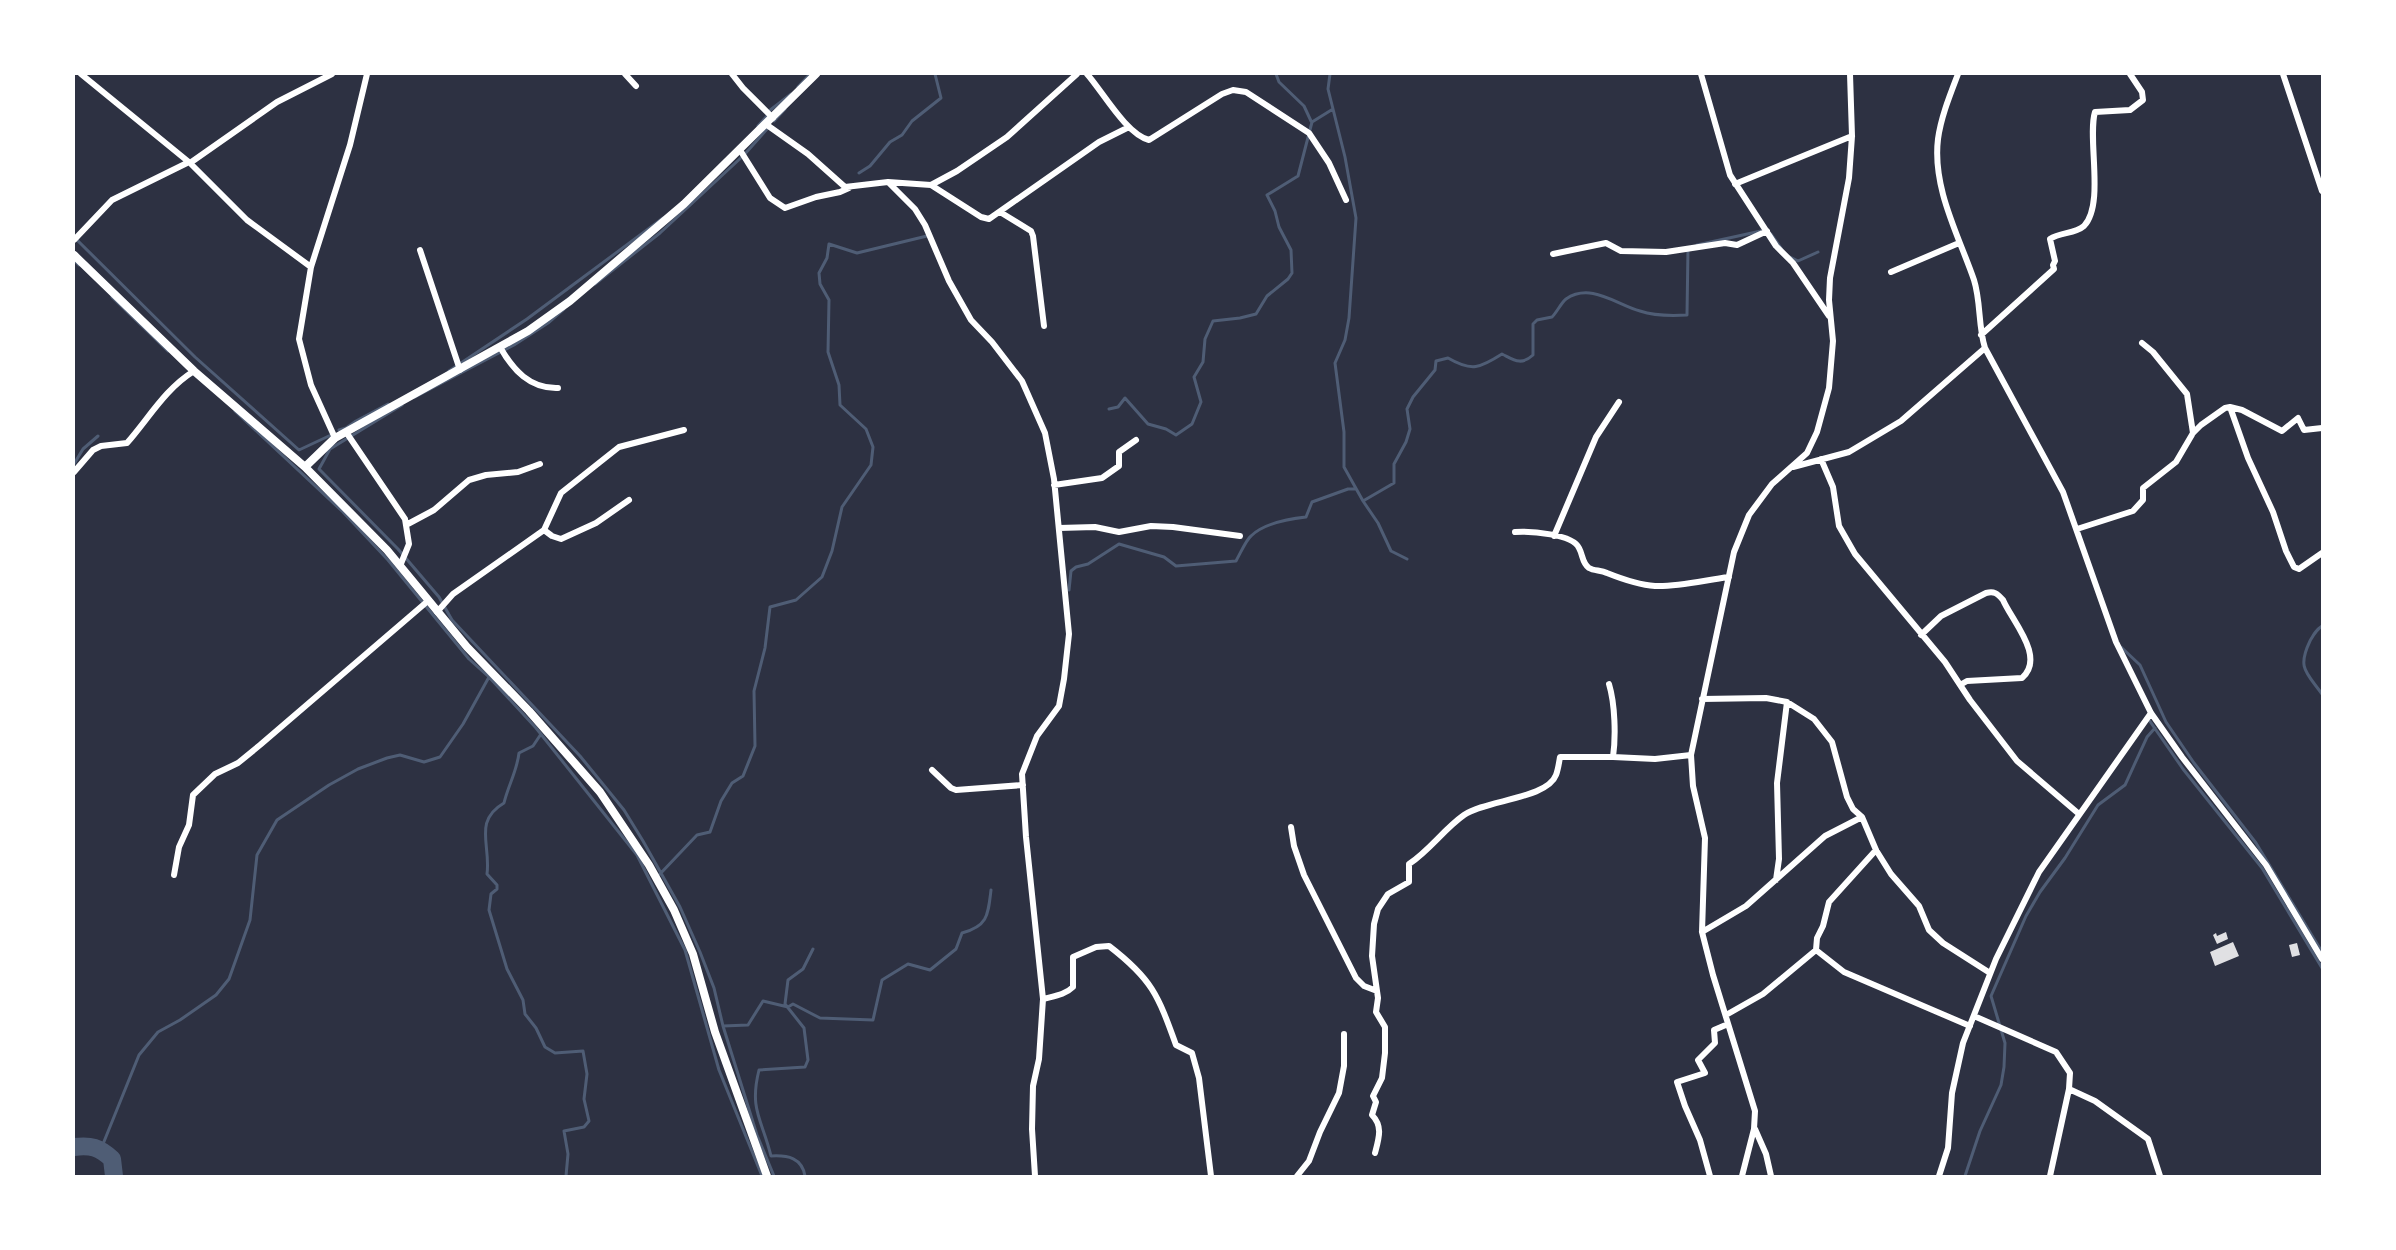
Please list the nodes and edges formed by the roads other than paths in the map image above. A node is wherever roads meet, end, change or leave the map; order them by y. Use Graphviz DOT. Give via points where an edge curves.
graph roads {
  1 [pos="81,74"];
  2 [pos="332,74"];
  3 [pos="367,74"];
  4 [pos="625,74"];
  5 [pos="732,74"];
  6 [pos="816,74"];
  7 [pos="1077,74"];
  8 [pos="1087,74"];
  9 [pos="1701,74"];
  10 [pos="1850,74"];
  11 [pos="1958,74"];
  12 [pos="2130,74"];
  13 [pos="2283,74"];
  14 [pos="636,86"];
  15 [pos="773,118"];
  16 [pos="767,124"];
  17 [pos="1129,127"];
  18 [pos="1852,136"];
  19 [pos="740,150"];
  20 [pos="189,163"];
  21 [pos="888,182"];
  22 [pos="1735,184"];
  23 [pos="931,185"];
  24 [pos="849,188"];
  25 [pos="2322,191"];
  26 [pos="1346,200"];
  27 [pos="1000,212"];
  28 [pos="1767,231"];
  29 [pos="74,240"];
  30 [pos="1959,243"];
  31 [pos="420,250"];
  32 [pos="1553,254"];
  33 [pos="74,255"];
  34 [pos="311,267"];
  35 [pos="1891,272"];
  36 [pos="1831,319"];
  37 [pos="1044,326"];
  38 [pos="1981,334"];
  39 [pos="2142,343"];
  40 [pos="500,347"];
  41 [pos="1985,348"];
  42 [pos="460,370"];
  43 [pos="194,371"];
  44 [pos="558,388"];
  45 [pos="1619,402"];
  46 [pos="2230,407"];
  47 [pos="2322,428"];
  48 [pos="684,430"];
  49 [pos="346,432"];
  50 [pos="2193,433"];
  51 [pos="335,438"];
  52 [pos="1136,440"];
  53 [pos="1821,459"];
  54 [pos="540,464"];
  55 [pos="305,467"];
  56 [pos="1788,468"];
  57 [pos="74,472"];
  58 [pos="1054,485"];
  59 [pos="629,501"];
  60 [pos="406,525"];
  61 [pos="1059,528"];
  62 [pos="2077,529"];
  63 [pos="544,530"];
  64 [pos="1515,532"];
  65 [pos="1240,536"];
  66 [pos="1554,536"];
  67 [pos="2322,554"];
  68 [pos="400,566"];
  69 [pos="1729,577"];
  70 [pos="429,600"];
  71 [pos="437,612"];
  72 [pos="1921,635"];
  73 [pos="1609,684"];
  74 [pos="1959,685"];
  75 [pos="1702,699"];
  76 [pos="1787,702"];
  77 [pos="2151,713"];
  78 [pos="1691,755"];
  79 [pos="1613,758"];
  80 [pos="932,770"];
  81 [pos="1023,785"];
  82 [pos="2079,814"];
  83 [pos="1862,817"];
  84 [pos="1291,827"];
  85 [pos="1876,850"];
  86 [pos="174,875"];
  87 [pos="1776,880"];
  88 [pos="1702,932"];
  89 [pos="1816,950"];
  90 [pos="2322,959"];
  91 [pos="1990,973"];
  92 [pos="1377,991"];
  93 [pos="1043,999"];
  94 [pos="1726,1015"];
  95 [pos="1974,1016"];
  96 [pos="1728,1024"];
  97 [pos="1970,1026"];
  98 [pos="1344,1034"];
  99 [pos="2069,1089"];
  100 [pos="1754,1129"];
  101 [pos="1375,1154"];
  102 [pos="767,1176"];
  103 [pos="1035,1176"];
  104 [pos="1211,1176"];
  105 [pos="1298,1176"];
  106 [pos="1710,1176"];
  107 [pos="1742,1176"];
  108 [pos="1771,1176"];
  109 [pos="1939,1176"];
  110 [pos="2050,1176"];
  111 [pos="2160,1176"];
  1 -- 20 [label="street"];
  2 -- 20 [label="street" via="277,102"];
  3 -- 34 [label="street" via="342,172"];
  4 -- 14 [label="street"];
  5 -- 15 [label="street"];
  6 -- 15 [label="street"];
  7 -- 23 [label="street" via="1007,137"];
  8 -- 17 [label="street"];
  9 -- 22 [label="street"];
  10 -- 18 [label="street"];
  11 -- 30 [label="street" via="1938,140 1938,163 1946,206"];
  12 -- 38 [label="street" via="2143,100 2130,110 2095,112 2092,121 2095,177 2087,221 2080,229 2050,239 2054,269"];
  13 -- 25 [label="street"];
  15 -- 16 [label="street"];
  16 -- 19 [label="street"];
  16 -- 24 [label="street"];
  17 -- 26 [label="street" via="1151,140 1222,94 1233,90 1246,92 1309,133 1329,163"];
  17 -- 27 [label="street" via="1099,142"];
  18 -- 22 [label="street"];
  18 -- 36 [label="street" via="1849,178 1830,278"];
  19 -- 24 [label="street" via="770,198 787,208"];
  19 -- 40 [label="street" via="596,279 528,331"];
  20 -- 29 [label="street" via="112,200"];
  20 -- 34 [label="street" via="247,220"];
  21 -- 23 [label="street"];
  21 -- 24 [label="street"];
  21 -- 58 [label="street" via="926,225 949,281 972,320 1022,381 1045,433"];
  22 -- 28 [label="street"];
  23 -- 27 [label="street" via="985,218"];
  27 -- 37 [label="street" via="1032,231"];
  28 -- 32 [label="street" via="1737,245 1725,243 1666,252 1621,251 1606,243"];
  28 -- 36 [label="street"];
  30 -- 35 [label="street"];
  30 -- 38 [label="street" via="1974,282"];
  31 -- 42 [label="street"];
  33 -- 43 [label="street"];
  34 -- 51 [label="street" via="300,348"];
  36 -- 56 [label="street" via="1831,375 1817,432 1807,453"];
  38 -- 41 [label="street"];
  39 -- 50 [label="street" via="2187,394"];
  40 -- 42 [label="street"];
  40 -- 44 [label="street" via="533,384"];
  41 -- 53 [label="street" via="1901,421 1849,452"];
  41 -- 62 [label="street" via="2063,492"];
  42 -- 49 [label="street"];
  43 -- 55 [label="street"];
  43 -- 57 [label="street" via="159,402 127,443 100,446"];
  45 -- 66 [label="street" via="1596,438"];
  46 -- 47 [label="street" via="2282,432 2298,418 2304,430"];
  46 -- 50 [label="street"];
  46 -- 67 [label="street" via="2294,567 2299,569"];
  48 -- 63 [label="street" via="619,447 561,493"];
  49 -- 51 [label="street"];
  49 -- 60 [label="street"];
  50 -- 62 [label="street" via="2176,462 2143,488 2143,500 2133,511"];
  51 -- 55 [label="street"];
  52 -- 58 [label="street" via="1119,452 1119,466 1102,478"];
  53 -- 56 [label="street"];
  53 -- 72 [label="street" via="1833,487 1839,526 1846,541"];
  54 -- 60 [label="street" via="469,480 434,510"];
  55 -- 68 [label="street"];
  56 -- 69 [label="street" via="1749,515"];
  58 -- 61 [label="street"];
  59 -- 63 [label="street" via="596,523 561,539"];
  60 -- 68 [label="street" via="409,544"];
  61 -- 65 [label="street" via="1095,527 1119,532 1151,526"];
  61 -- 81 [label="street" via="1069,634 1064,679 1059,706 1037,736 1026,762"];
  62 -- 77 [label="street" via="2116,642"];
  63 -- 71 [label="street" via="453,594"];
  64 -- 66 [label="street"];
  66 -- 69 [label="street" via="1575,541 1584,564 1591,570 1624,579 1655,586"];
  68 -- 70 [label="street"];
  69 -- 75 [label="street"];
  70 -- 71 [label="street"];
  70 -- 86 [label="street" via="238,763 202,784 193,795 189,825 179,847"];
  71 -- 102 [label="street" via="600,792 649,865 693,954 715,1032"];
  72 -- 74 [label="street"];
  72 -- 74 [label="street" via="1941,616 1986,593 1992,591 2003,600 2028,647 2028,672 2022,678 1967,681"];
  73 -- 79 [label="street"];
  74 -- 82 [label="street" via="2017,761"];
  75 -- 76 [label="street" via="1766,698"];
  75 -- 78 [label="street"];
  76 -- 83 [label="street" via="1814,719 1832,742 1847,797"];
  76 -- 87 [label="street" via="1777,783"];
  77 -- 82 [label="street"];
  77 -- 90 [label="street" via="2266,865"];
  78 -- 79 [label="street"];
  78 -- 88 [label="street" via="1693,786 1705,838"];
  79 -- 92 [label="street" via="1560,757 1555,778 1542,789 1464,815 1425,854 1409,864 1409,882 1388,894 1374,924 1372,956"];
  80 -- 81 [label="street" via="956,790"];
  81 -- 93 [label="street"];
  82 -- 91 [label="street" via="2039,872"];
  83 -- 85 [label="street"];
  83 -- 87 [label="street" via="1825,837"];
  84 -- 92 [label="street" via="1304,875 1356,978"];
  85 -- 89 [label="street" via="1829,902"];
  85 -- 91 [label="street" via="1919,906 1929,930"];
  87 -- 88 [label="street" via="1746,906"];
  88 -- 94 [label="street"];
  89 -- 94 [label="street" via="1763,994"];
  89 -- 97 [label="street" via="1844,972"];
  91 -- 95 [label="street"];
  92 -- 101 [label="street" via="1376,1012 1385,1027 1385,1038 1382,1078 1373,1096 1376,1102 1372,1115 1380,1130"];
  93 -- 103 [label="street" via="1032,1129"];
  93 -- 104 [label="street" via="1071,989 1073,957 1096,947 1109,946 1147,979 1176,1045 1192,1053 1199,1078"];
  94 -- 96 [label="street"];
  95 -- 97 [label="street"];
  95 -- 99 [label="street" via="2056,1052 2070,1073"];
  96 -- 100 [label="street" via="1755,1112"];
  96 -- 106 [label="street" via="1714,1030 1715,1043 1698,1060 1705,1074 1677,1082"];
  97 -- 109 [label="street" via="1955,1076 1948,1148"];
  98 -- 105 [label="street" via="1339,1093 1310,1161"];
  99 -- 110 [label="street"];
  99 -- 111 [label="street" via="2095,1101 2148,1139"];
  100 -- 107 [label="street"];
  100 -- 108 [label="street"];
}
